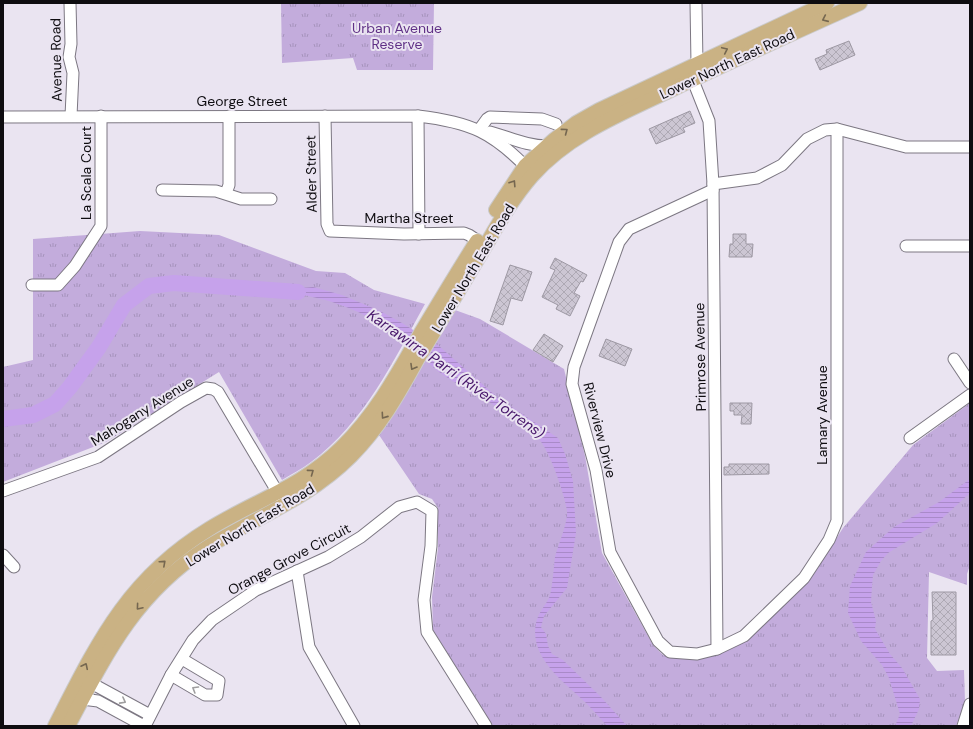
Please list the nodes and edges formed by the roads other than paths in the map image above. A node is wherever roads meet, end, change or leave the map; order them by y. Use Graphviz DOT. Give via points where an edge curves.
graph roads {
  1 [pos="70,3"];
  2 [pos="696,3"];
  3 [pos="827,3"];
  4 [pos="860,3"];
  5 [pos="694,72"];
  6 [pos="71,116"];
  7 [pos="101,116"];
  8 [pos="229,116"];
  9 [pos="325,116"];
  10 [pos="418,116"];
  11 [pos="3,117"];
  12 [pos="556,124"];
  13 [pos="837,129"];
  14 [pos="479,130"];
  15 [pos="547,146"];
  16 [pos="970,147"];
  17 [pos="529,170"];
  18 [pos="713,187"];
  19 [pos="162,190"];
  20 [pos="226,193"];
  21 [pos="271,199"];
  22 [pos="330,231"];
  23 [pos="419,234"];
  24 [pos="482,243"];
  25 [pos="906,246"];
  26 [pos="970,246"];
  27 [pos="32,285"];
  28 [pos="954,359"];
  29 [pos="970,383"];
  30 [pos="970,395"];
  31 [pos="910,438"];
  32 [pos="3,491"];
  33 [pos="282,499"];
  34 [pos="3,555"];
  35 [pos="14,568"];
  36 [pos="297,571"];
  37 [pos="718,649"];
  38 [pos="182,659"];
  39 [pos="171,675"];
  40 [pos="91,683"];
  41 [pos="75,686"];
  42 [pos="82,699"];
  43 [pos="970,704"];
  44 [pos="150,715"];
  45 [pos="55,726"];
  46 [pos="68,726"];
  47 [pos="144,726"];
  48 [pos="354,726"];
  49 [pos="486,726"];
  50 [pos="963,726"];
  1 -- 6 [label="street, Avenue Road" via="69,57 73,73"];
  2 -- 5 [label="street"];
  5 -- 3 [label="main road, Lower North East Road, one-way"];
  4 -- 5 [label="main road, Lower North East Road, one-way"];
  15 -- 5 [label="main road, Lower North East Road, one-way" via="590,115"];
  5 -- 17 [label="main road, Lower North East Road" via="589,129"];
  5 -- 18 [label="street, Primrose Avenue" via="708,121"];
  6 -- 7 [label="street, George Street"];
  6 -- 11 [label="street, George Street"];
  7 -- 8 [label="street, George Street"];
  7 -- 27 [label="street, La Scala Court" via="101,226 75,266 58,284"];
  8 -- 9 [label="street, George Street"];
  8 -- 20 [label="street" via="229,185"];
  9 -- 10 [label="street, George Street"];
  9 -- 22 [label="street, Alder Street" via="326,224"];
  10 -- 14 [label="street, George Street" via="453,121"];
  10 -- 23 [label="street"];
  12 -- 14 [label="street" via="542,119 490,117"];
  13 -- 16 [label="street" via="906,147"];
  13 -- 18 [label="street, Riverview Drive" via="825,130 807,139 782,165 757,178"];
  13 -- 37 [label="street, Lamary Avenue" via="837,521 830,540 804,578 744,636"];
  14 -- 15 [label="street, George Street" via="530,145"];
  14 -- 17 [label="street, George Street" via="508,148"];
  15 -- 17 [label="main road, Lower North East Road"];
  17 -- 24 [label="main road, Lower North East Road" via="510,205"];
  18 -- 37 [label="street, Primrose Avenue"];
  18 -- 37 [label="street, Riverview Drive" via="629,229 619,242 574,367 572,384 596,470 610,552 658,641 670,652 697,654"];
  19 -- 20 [label="street"];
  20 -- 21 [label="street" via="241,199"];
  22 -- 23 [label="street, Martha Street"];
  23 -- 24 [label="street, Martha Street" via="467,234"];
  24 -- 33 [label="main road, Lower North East Road" via="401,379 387,413 352,455 323,481"];
  25 -- 26 [label="street"];
  28 -- 29 [label="street"];
  30 -- 31 [label="street"];
  32 -- 33 [label="street, Mahogany Avenue" via="98,457 206,388 218,392"];
  33 -- 40 [label="main road, Lower North East Road, one-way" via="208,547 168,577 121,630"];
  41 -- 33 [label="main road, Lower North East Road, one-way" via="106,628 152,573 207,530"];
  34 -- 35 [label="street"];
  36 -- 38 [label="street, Orange Grove Circuit" via="256,590 212,620 193,640"];
  36 -- 48 [label="street" via="309,647"];
  36 -- 49 [label="street, Orange Grove Circuit" via="328,557 360,537 399,507 417,502 432,510 431,546 424,600 427,632"];
  38 -- 39 [label="street, Orange Grove Circuit"];
  38 -- 39 [label="street, one-way" via="219,681 217,695 205,695"];
  39 -- 44 [label="street, Orange Grove Circuit"];
  40 -- 41 [label="street"];
  40 -- 42 [label="main road, Lower North East Road"];
  40 -- 44 [label="street, one-way"];
  41 -- 45 [label="main road, Lower North East Road"];
  42 -- 46 [label="main road, Lower North East Road"];
  42 -- 47 [label="street" via="98,701"];
  43 -- 50 [label="street"];
  44 -- 47 [label="street, Orange Grove Circuit"];
}
